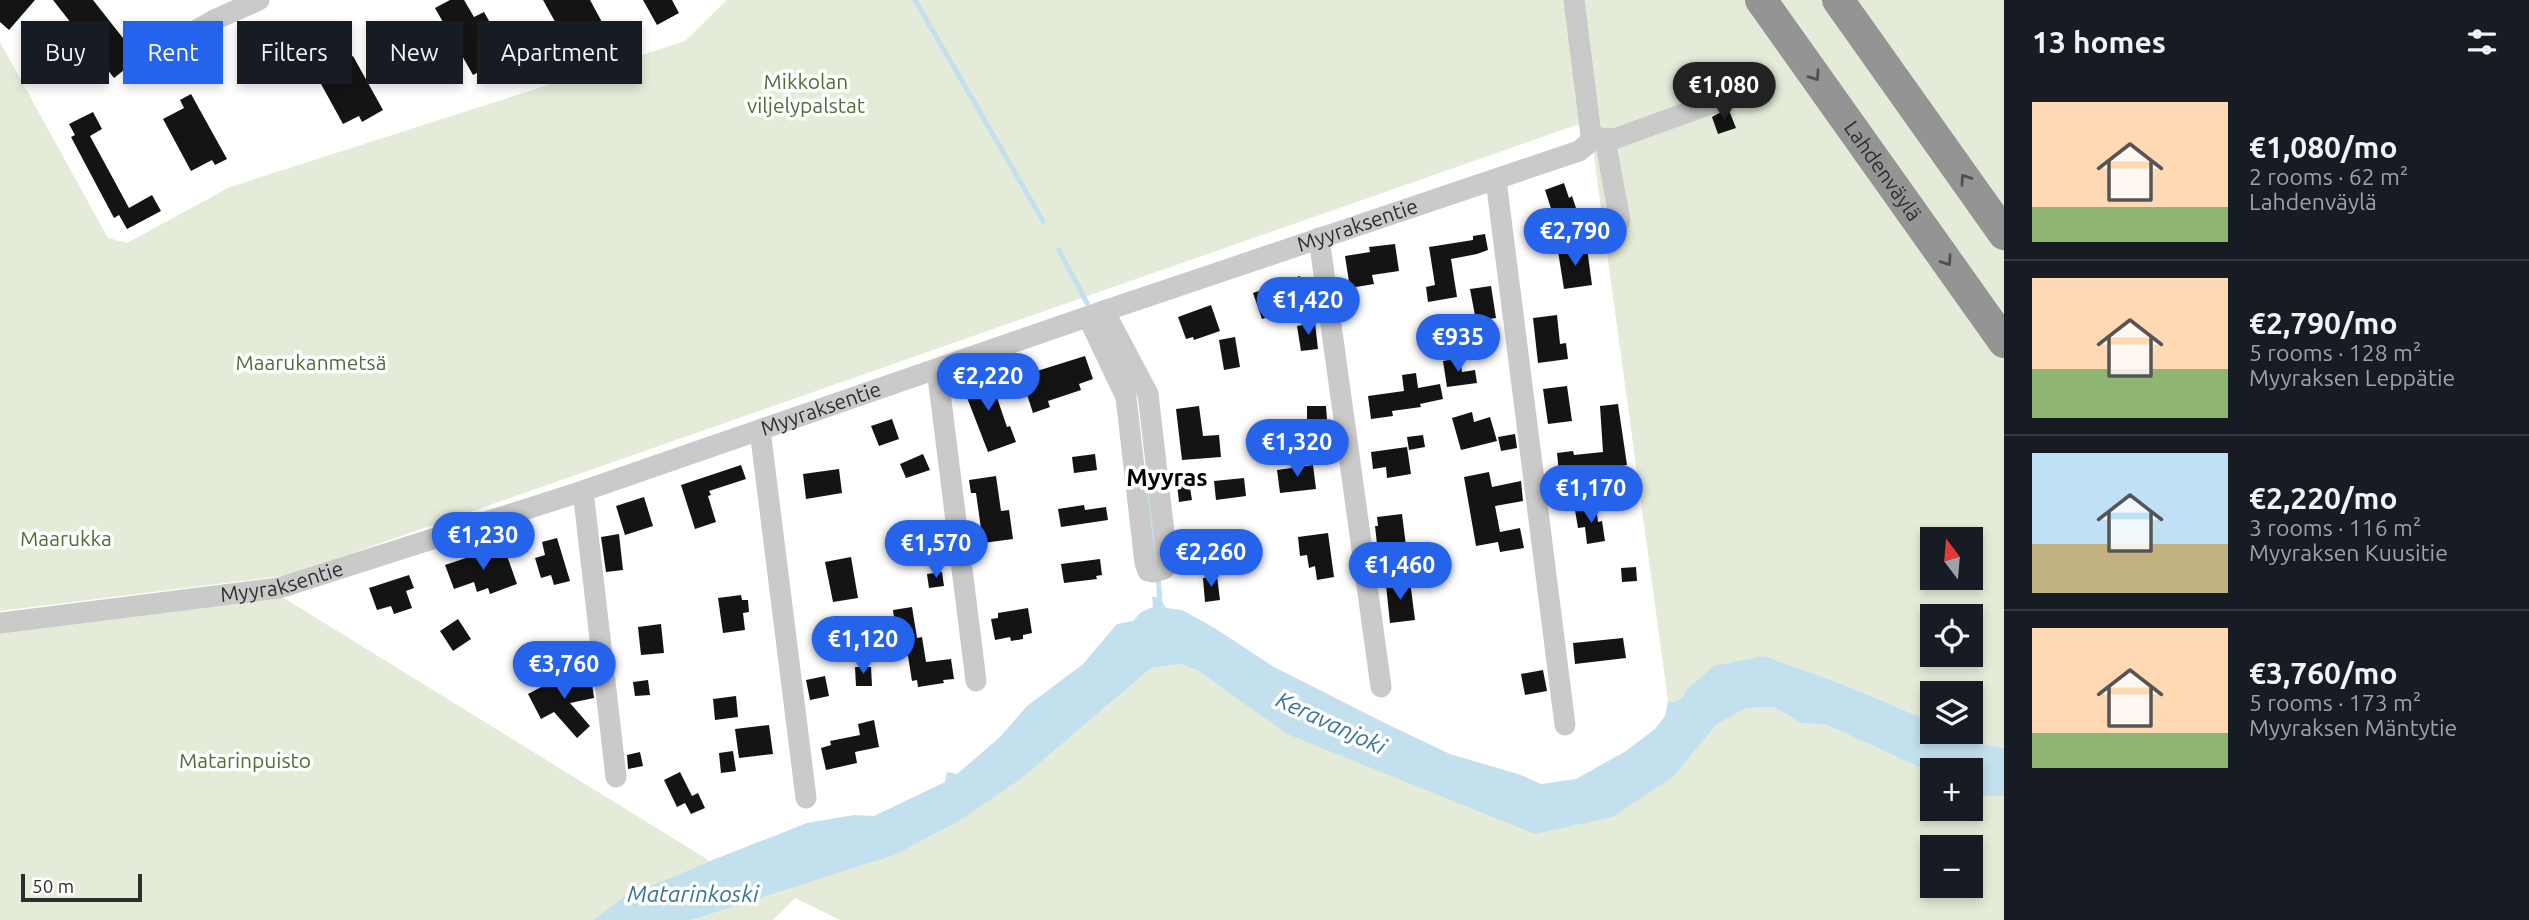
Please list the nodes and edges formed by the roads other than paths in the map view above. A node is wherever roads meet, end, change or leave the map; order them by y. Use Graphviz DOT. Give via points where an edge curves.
graph roads {
  1 [pos="259,0"];
  2 [pos="1574,0"];
  3 [pos="1761,0"];
  4 [pos="1838,0"];
  5 [pos="212,21"];
  6 [pos="1716,102"];
  7 [pos="1598,137"];
  8 [pos="1496,180"];
  9 [pos="1620,221"];
  10 [pos="2004,234"];
  11 [pos="1319,238"];
  12 [pos="1096,314"];
  13 [pos="2004,342"];
  14 [pos="937,369"];
  15 [pos="760,430"];
  16 [pos="583,491"];
  17 [pos="0,623"];
  18 [pos="976,681"];
  19 [pos="1381,687"];
  20 [pos="1565,724"];
  21 [pos="616,777"];
  22 [pos="806,798"];
  1 -- 5 [label="street"];
  2 -- 7 [label="street" via="1588,106"];
  3 -- 13 [label="highway, Lahdenväylä, one-way"];
  10 -- 4 [label="highway, one-way"];
  6 -- 7 [label="street" via="1617,138"];
  7 -- 8 [label="street, Myyraksentie" via="1579,151"];
  7 -- 9 [label="street"];
  8 -- 11 [label="street, Myyraksentie"];
  8 -- 20 [label="street"];
  11 -- 12 [label="street, Myyraksentie"];
  11 -- 19 [label="street"];
  12 -- 12 [label="street" via="1126,397 1145,563 1153,572 1164,569 1167,559 1148,394"];
  12 -- 14 [label="street, Myyraksentie"];
  14 -- 15 [label="street, Myyraksentie"];
  14 -- 18 [label="street"];
  15 -- 16 [label="street, Myyraksentie"];
  15 -- 22 [label="street"];
  16 -- 17 [label="street, Myyraksentie" via="279,588"];
  16 -- 21 [label="street"];
}
